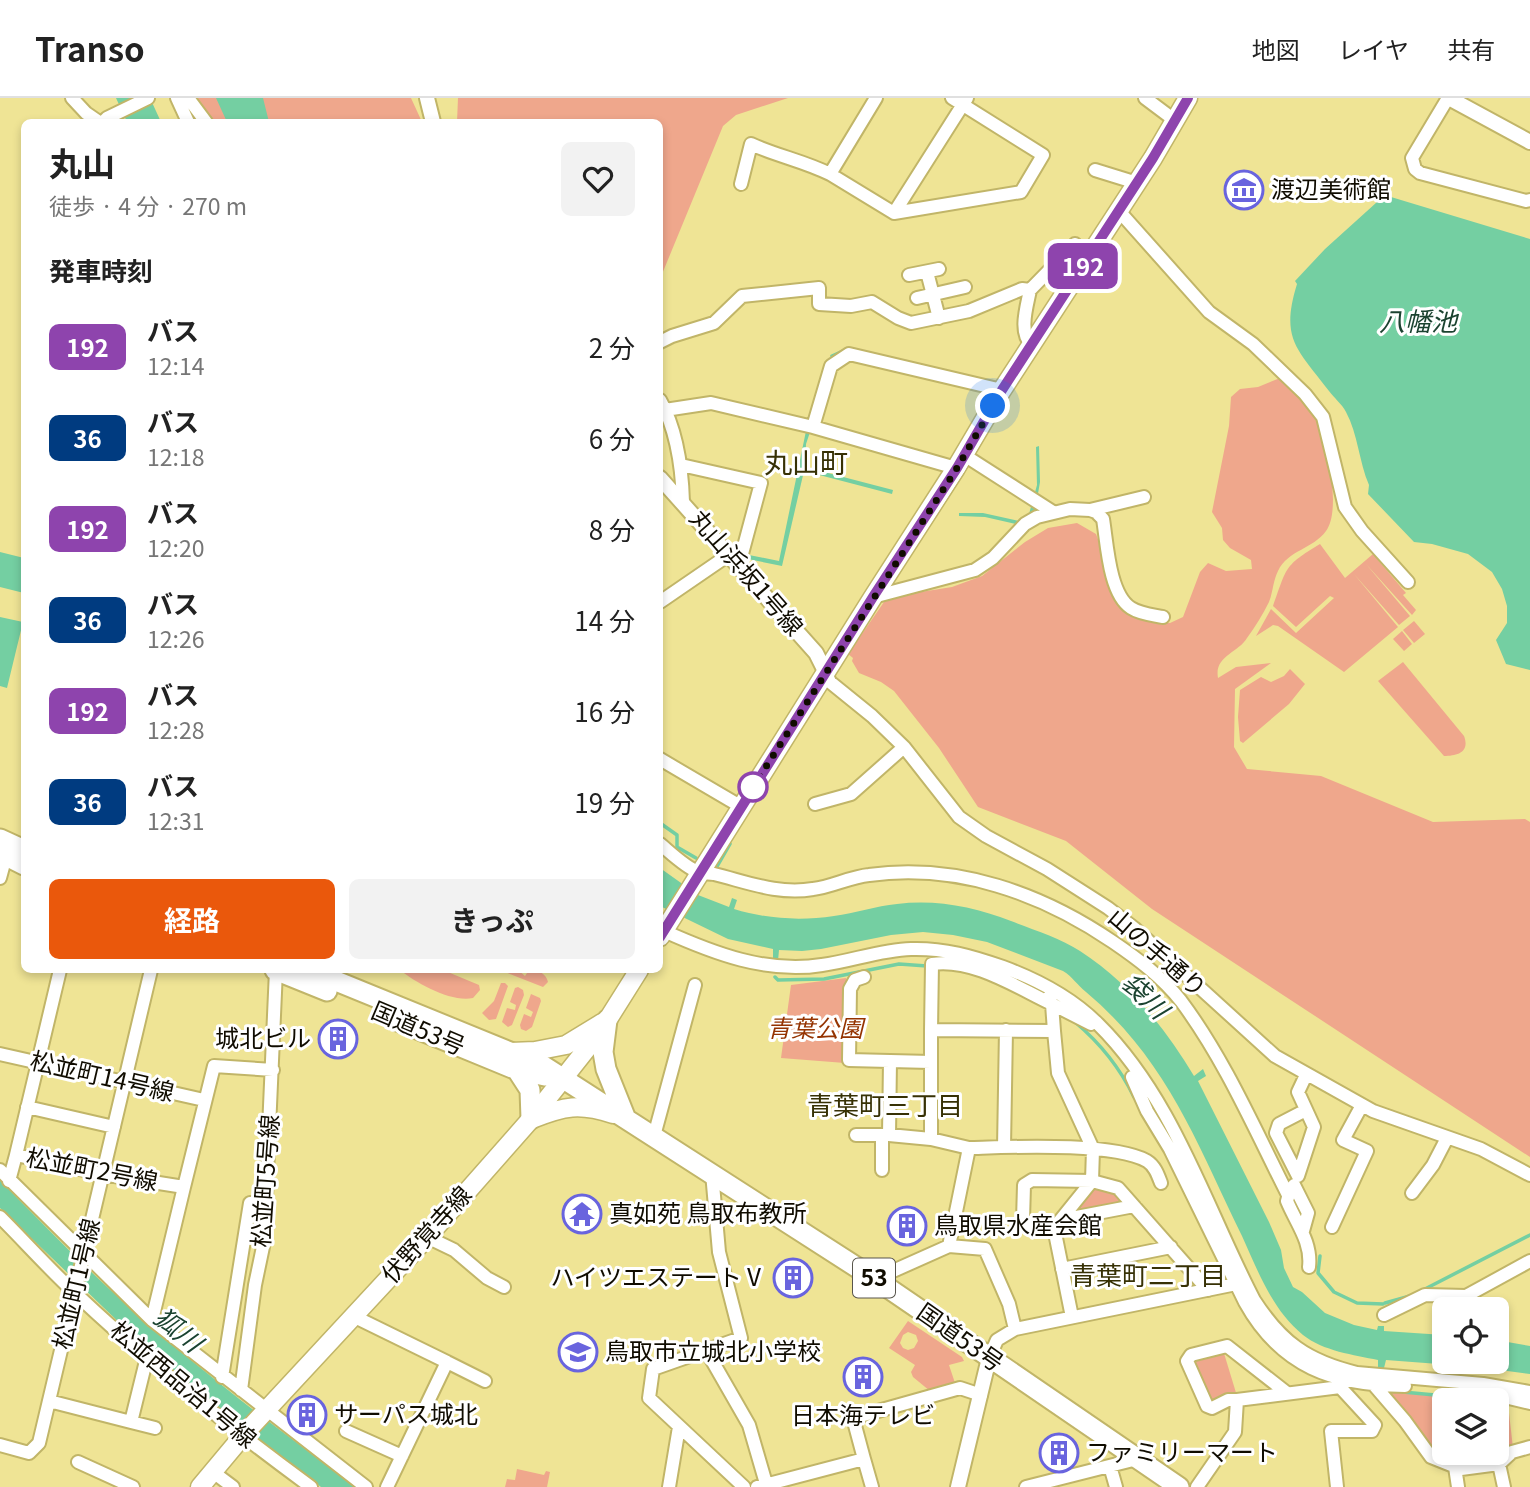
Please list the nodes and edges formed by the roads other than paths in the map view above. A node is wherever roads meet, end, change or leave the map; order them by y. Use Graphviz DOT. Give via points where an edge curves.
graph roads {
  1 [pos="72,98"];
  2 [pos="148,98"];
  3 [pos="177,98"];
  4 [pos="188,98"];
  5 [pos="427,98"];
  6 [pos="876,98"];
  7 [pos="1145,98"];
  8 [pos="1188,98"];
  9 [pos="1448,98"];
  10 [pos="961,100"];
  11 [pos="99,119"];
  12 [pos="107,119"];
  13 [pos="187,119"];
  14 [pos="204,119"];
  15 [pos="431,119"];
  16 [pos="1173,119"];
  17 [pos="1530,142"];
  18 [pos="1095,170"];
  19 [pos="830,174"];
  20 [pos="1137,183"];
  21 [pos="741,184"];
  22 [pos="1530,200"];
  23 [pos="1119,211"];
  24 [pos="894,213"];
  25 [pos="1075,244"];
  26 [pos="909,275"];
  27 [pos="965,287"];
  28 [pos="1030,290"];
  29 [pos="933,294"];
  30 [pos="917,298"];
  31 [pos="939,318"];
  32 [pos="663,340"];
  33 [pos="1032,345"];
  34 [pos="1002,390"];
  35 [pos="663,405"];
  36 [pos="663,408"];
  37 [pos="813,428"];
  38 [pos="960,462"];
  39 [pos="681,465"];
  40 [pos="663,481"];
  41 [pos="1144,496"];
  42 [pos="683,502"];
  43 [pos="1090,510"];
  44 [pos="1053,512"];
  45 [pos="734,560"];
  46 [pos="1408,582"];
  47 [pos="873,597"];
  48 [pos="663,600"];
  49 [pos="1163,617"];
  50 [pos="826,673"];
  51 [pos="904,747"];
  52 [pos="663,761"];
  53 [pos="815,804"];
  54 [pos="740,807"];
  55 [pos="663,847"];
  56 [pos="8,850"];
  57 [pos="21,862"];
  58 [pos="696,876"];
  59 [pos="0,878"];
  60 [pos="664,930"];
  61 [pos="59,973"];
  62 [pos="150,973"];
  63 [pos="276,973"];
  64 [pos="284,973"];
  65 [pos="317,973"];
  66 [pos="637,973"];
  67 [pos="864,977"];
  68 [pos="1035,981"];
  69 [pos="1008,983"];
  70 [pos="695,985"];
  71 [pos="1052,1004"];
  72 [pos="607,1020"];
  73 [pos="1102,1027"];
  74 [pos="931,1030"];
  75 [pos="1006,1030"];
  76 [pos="1054,1031"];
  77 [pos="0,1054"];
  78 [pos="1129,1060"];
  79 [pos="514,1061"];
  80 [pos="890,1061"];
  81 [pos="38,1062"];
  82 [pos="931,1062"];
  83 [pos="273,1070"];
  84 [pos="1306,1075"];
  85 [pos="563,1079"];
  86 [pos="125,1082"];
  87 [pos="204,1100"];
  88 [pos="1362,1105"];
  89 [pos="27,1107"];
  90 [pos="1306,1110"];
  91 [pos="531,1119"];
  92 [pos="626,1119"];
  93 [pos="114,1127"];
  94 [pos="856,1135"];
  95 [pos="886,1135"];
  96 [pos="654,1136"];
  97 [pos="1447,1138"];
  98 [pos="931,1139"];
  99 [pos="1004,1147"];
  100 [pos="970,1148"];
  101 [pos="1093,1149"];
  102 [pos="16,1155"];
  103 [pos="0,1170"];
  104 [pos="882,1170"];
  105 [pos="712,1173"];
  106 [pos="102,1174"];
  107 [pos="1530,1175"];
  108 [pos="9,1181"];
  109 [pos="1092,1181"];
  110 [pos="1161,1184"];
  111 [pos="1294,1185"];
  112 [pos="184,1187"];
  113 [pos="1412,1192"];
  114 [pos="250,1203"];
  115 [pos="1134,1206"];
  116 [pos="0,1219"];
  117 [pos="1058,1224"];
  118 [pos="1332,1227"];
  119 [pos="426,1237"];
  120 [pos="244,1239"];
  121 [pos="264,1242"];
  122 [pos="949,1245"];
  123 [pos="1171,1247"];
  124 [pos="83,1257"];
  125 [pos="1530,1261"];
  126 [pos="1309,1267"];
  127 [pos="1062,1269"];
  128 [pos="875,1279"];
  129 [pos="1236,1284"];
  130 [pos="504,1287"];
  131 [pos="75,1290"];
  132 [pos="1208,1290"];
  133 [pos="1384,1315"];
  134 [pos="353,1316"];
  135 [pos="1072,1317"];
  136 [pos="152,1320"];
  137 [pos="1015,1329"];
  138 [pos="706,1350"];
  139 [pos="147,1357"];
  140 [pos="989,1358"];
  141 [pos="447,1362"];
  142 [pos="222,1377"];
  143 [pos="485,1381"];
  144 [pos="1445,1381"];
  145 [pos="1466,1383"];
  146 [pos="1374,1385"];
  147 [pos="241,1390"];
  148 [pos="1530,1392"];
  149 [pos="1287,1393"];
  150 [pos="981,1395"];
  151 [pos="1237,1400"];
  152 [pos="49,1401"];
  153 [pos="1530,1403"];
  154 [pos="265,1412"];
  155 [pos="131,1422"];
  156 [pos="679,1427"];
  157 [pos="155,1428"];
  158 [pos="346,1431"];
  159 [pos="244,1434"];
  160 [pos="1530,1447"];
  161 [pos="1,1449"];
  162 [pos="1509,1455"];
  163 [pos="402,1456"];
  164 [pos="864,1459"];
  165 [pos="1137,1459"];
  166 [pos="78,1462"];
  167 [pos="1491,1465"];
  168 [pos="1499,1465"];
  169 [pos="1110,1466"];
  170 [pos="1455,1466"];
  171 [pos="207,1481"];
  172 [pos="763,1486"];
  173 [pos="133,1487"];
  174 [pos="233,1487"];
  175 [pos="312,1487"];
  176 [pos="366,1487"];
  177 [pos="387,1487"];
  178 [pos="669,1487"];
  179 [pos="744,1487"];
  180 [pos="872,1487"];
  181 [pos="958,1487"];
  182 [pos="1027,1487"];
  183 [pos="1116,1487"];
  184 [pos="1179,1487"];
  185 [pos="1197,1487"];
  186 [pos="1337,1487"];
  187 [pos="1458,1487"];
  188 [pos="1504,1487"];
  1 -- 11 [label="street"];
  2 -- 12 [label="street"];
  3 -- 13 [label="street"];
  4 -- 14 [label="street"];
  5 -- 15 [label="street"];
  6 -- 19 [label="street"];
  7 -- 16 [label="street"];
  8 -- 16 [label="main road"];
  9 -- 17 [label="street"];
  9 -- 22 [label="street" via="1412,158 1415,169"];
  10 -- 24 [label="street"];
  10 -- 24 [label="street" via="1043,155 1021,192"];
  16 -- 20 [label="main road"];
  18 -- 20 [label="street"];
  19 -- 21 [label="street" via="751,144"];
  19 -- 24 [label="street"];
  20 -- 23 [label="main road"];
  23 -- 33 [label="main road"];
  23 -- 46 [label="street" via="1209,312 1253,344 1323,417 1345,507"];
  25 -- 28 [label="street"];
  26 -- 29 [label="street" via="933,270"];
  27 -- 29 [label="street"];
  28 -- 31 [label="street"];
  28 -- 33 [label="street" via="1025,318 1026,338"];
  29 -- 30 [label="street"];
  29 -- 31 [label="street"];
  31 -- 32 [label="street" via="911,323 872,302 819,304 819,288 743,296 714,323"];
  33 -- 34 [label="main road"];
  34 -- 37 [label="street" via="849,354 831,366"];
  34 -- 38 [label="main road"];
  35 -- 37 [label="street" via="710,402"];
  36 -- 39 [label="street"];
  37 -- 38 [label="street"];
  38 -- 44 [label="street"];
  38 -- 47 [label="main road"];
  39 -- 42 [label="street"];
  39 -- 45 [label="street" via="761,483"];
  40 -- 42 [label="street, 丸山浜坂1号線"];
  41 -- 43 [label="street"];
  42 -- 45 [label="street, 丸山浜坂1号線"];
  43 -- 44 [label="street"];
  43 -- 49 [label="street" via="1103,519 1114,580 1122,598 1133,610"];
  44 -- 47 [label="street" via="1025,524 975,570"];
  45 -- 48 [label="street"];
  45 -- 50 [label="street, 丸山浜坂1号線" via="816,653"];
  47 -- 50 [label="main road"];
  50 -- 51 [label="street, 山の手通り"];
  50 -- 54 [label="main road"];
  51 -- 53 [label="street" via="851,794"];
  51 -- 84 [label="street, 山の手通り" via="959,817 1108,908 1275,1056"];
  52 -- 54 [label="street"];
  54 -- 58 [label="main road"];
  55 -- 58 [label="street"];
  56 -- 57 [label="highway"];
  56 -- 59 [label="street"];
  58 -- 60 [label="main road"];
  58 -- 111 [label="street" via="713,873 766,888 797,891 869,875 956,876 1016,891 1071,915 1130,953 1179,999"];
  60 -- 68 [label="street" via="721,955 763,965 811,967 886,952 937,949 966,954"];
  61 -- 81 [label="street"];
  62 -- 86 [label="street, 松並町1号線"];
  63 -- 83 [label="street, 松並町5号線"];
  64 -- 79 [label="highway, 国道53号 / 53"];
  65 -- 79 [label="highway, 国道53号 / 53"];
  66 -- 72 [label="main road, 伏野覚寺線"];
  67 -- 80 [label="street" via="855,980 850,989 849,1060"];
  68 -- 69 [label="street"];
  68 -- 71 [label="street"];
  68 -- 73 [label="street" via="1080,1007"];
  69 -- 71 [label="street"];
  69 -- 74 [label="street" via="964,966 932,964"];
  70 -- 96 [label="street"];
  71 -- 73 [label="street"];
  71 -- 76 [label="street"];
  72 -- 79 [label="main road" via="566,1045"];
  72 -- 85 [label="main road, 伏野覚寺線"];
  72 -- 92 [label="highway" via="604,1061"];
  73 -- 78 [label="street"];
  74 -- 75 [label="street"];
  74 -- 82 [label="street"];
  75 -- 76 [label="street"];
  75 -- 99 [label="street"];
  76 -- 101 [label="street" via="1058,1073"];
  77 -- 81 [label="street, 松並町14号線"];
  78 -- 129 [label="street" via="1147,1111"];
  78 -- 144 [label="street" via="1167,1119 1245,1283 1270,1325 1294,1347 1337,1368"];
  79 -- 85 [label="highway, 国道53号 / 53" via="542,1065"];
  79 -- 91 [label="highway" via="530,1090"];
  80 -- 82 [label="street"];
  80 -- 95 [label="street"];
  81 -- 86 [label="street, 松並町14号線"];
  81 -- 89 [label="street"];
  82 -- 98 [label="street"];
  83 -- 87 [label="street" via="214,1066"];
  83 -- 121 [label="street, 松並町5号線"];
  84 -- 88 [label="street, 山の手通り"];
  84 -- 90 [label="street" via="1298,1092"];
  85 -- 91 [label="main road, 伏野覚寺線"];
  85 -- 92 [label="highway, 国道53号 / 53"];
  86 -- 87 [label="street, 松並町14号線"];
  86 -- 93 [label="street, 松並町1号線"];
  87 -- 112 [label="street"];
  88 -- 97 [label="street, 山の手通り"];
  88 -- 118 [label="street" via="1343,1140 1367,1151"];
  89 -- 93 [label="street"];
  89 -- 102 [label="street"];
  90 -- 111 [label="street" via="1314,1127"];
  90 -- 111 [label="street" via="1279,1124 1276,1133"];
  91 -- 92 [label="main road" via="576,1106"];
  91 -- 119 [label="main road, 伏野覚寺線"];
  92 -- 96 [label="highway, 国道53号 / 53"];
  93 -- 106 [label="street, 松並町1号線"];
  94 -- 95 [label="street"];
  95 -- 98 [label="street"];
  95 -- 104 [label="street"];
  96 -- 105 [label="highway, 国道53号 / 53"];
  97 -- 107 [label="street, 山の手通り" via="1481,1149"];
  97 -- 113 [label="street"];
  98 -- 100 [label="street"];
  99 -- 100 [label="street"];
  99 -- 101 [label="street"];
  100 -- 122 [label="street"];
  101 -- 109 [label="street"];
  101 -- 110 [label="street" via="1146,1161"];
  102 -- 106 [label="street, 松並町2号線"];
  102 -- 108 [label="street, 松並町2号線"];
  103 -- 108 [label="street"];
  105 -- 128 [label="highway, 国道53号 / 53"];
  105 -- 138 [label="street" via="719,1252 741,1338"];
  106 -- 112 [label="street, 松並町2号線"];
  106 -- 124 [label="street, 松並町1号線"];
  108 -- 124 [label="street"];
  109 -- 115 [label="street" via="1118,1188"];
  109 -- 117 [label="street"];
  109 -- 117 [label="street" via="1032,1180 1024,1185 1023,1220 1027,1225"];
  111 -- 126 [label="street" via="1286,1201 1303,1231"];
  112 -- 136 [label="street, 松並町2号線"];
  114 -- 120 [label="street"];
  115 -- 117 [label="street"];
  115 -- 123 [label="street"];
  116 -- 131 [label="street, 松並西品治1号線"];
  117 -- 127 [label="street"];
  119 -- 130 [label="street" via="454,1250"];
  119 -- 134 [label="main road, 伏野覚寺線"];
  120 -- 121 [label="street"];
  120 -- 142 [label="street"];
  121 -- 147 [label="street, 松並町5号線"];
  122 -- 128 [label="street"];
  122 -- 137 [label="street" via="985,1249"];
  123 -- 127 [label="street"];
  123 -- 132 [label="street"];
  124 -- 131 [label="street, 松並町1号線"];
  124 -- 136 [label="street"];
  125 -- 133 [label="street" via="1466,1296 1425,1295"];
  127 -- 135 [label="street"];
  128 -- 140 [label="highway, 国道53号 / 53"];
  129 -- 132 [label="street"];
  129 -- 146 [label="street" via="1256,1323 1287,1355 1314,1371"];
  131 -- 139 [label="street, 松並西品治1号線"];
  131 -- 152 [label="street, 松並町1号線"];
  132 -- 135 [label="street"];
  134 -- 141 [label="street"];
  134 -- 154 [label="main road, 伏野覚寺線"];
  135 -- 137 [label="street"];
  136 -- 142 [label="street"];
  137 -- 140 [label="street" via="997,1340"];
  138 -- 156 [label="street" via="653,1368 649,1398"];
  138 -- 172 [label="street" via="749,1425"];
  139 -- 155 [label="street"];
  139 -- 159 [label="street, 松並西品治1号線"];
  140 -- 150 [label="street"];
  140 -- 165 [label="highway, 国道53号 / 53"];
  141 -- 143 [label="street"];
  141 -- 163 [label="street"];
  142 -- 147 [label="street"];
  144 -- 145 [label="street"];
  144 -- 146 [label="street" via="1434,1386"];
  145 -- 148 [label="street"];
  145 -- 153 [label="street"];
  146 -- 170 [label="street" via="1431,1457"];
  147 -- 154 [label="street"];
  149 -- 151 [label="street"];
  149 -- 151 [label="street" via="1227,1346 1191,1355 1187,1361 1207,1406"];
  149 -- 186 [label="street" via="1340,1387 1375,1425 1372,1431 1331,1431"];
  150 -- 164 [label="street" via="960,1388 853,1418"];
  150 -- 181 [label="street"];
  151 -- 185 [label="street" via="1235,1432"];
  152 -- 155 [label="street"];
  152 -- 161 [label="street, 松並町1号線" via="39,1443 29,1453"];
  154 -- 159 [label="main road, 伏野覚寺線"];
  154 -- 176 [label="street"];
  155 -- 157 [label="street"];
  156 -- 178 [label="street"];
  156 -- 179 [label="street"];
  158 -- 163 [label="street"];
  159 -- 171 [label="main road, 伏野覚寺線"];
  159 -- 175 [label="street, 松並西品治1号線"];
  160 -- 162 [label="street"];
  163 -- 177 [label="street"];
  164 -- 172 [label="street"];
  164 -- 180 [label="street"];
  165 -- 169 [label="street"];
  165 -- 184 [label="highway, 国道53号 / 53"];
  166 -- 173 [label="street"];
  167 -- 170 [label="street"];
  168 -- 188 [label="street"];
  169 -- 182 [label="street"];
  169 -- 183 [label="street"];
  170 -- 187 [label="street"];
  171 -- 174 [label="street"];
}
